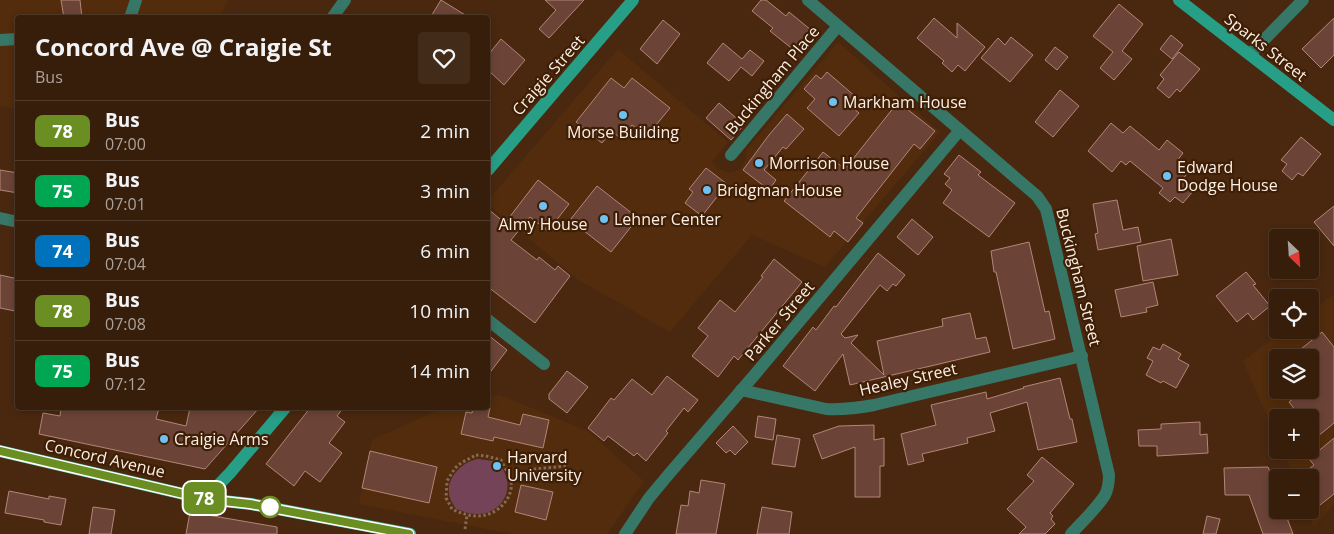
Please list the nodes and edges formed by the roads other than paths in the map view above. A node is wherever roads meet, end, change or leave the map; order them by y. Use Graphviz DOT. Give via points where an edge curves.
graph roads {
  1 [pos="136,0"];
  2 [pos="346,0"];
  3 [pos="633,0"];
  4 [pos="808,0"];
  5 [pos="1178,0"];
  6 [pos="1303,0"];
  7 [pos="131,15"];
  8 [pos="334,15"];
  9 [pos="838,26"];
  10 [pos="15,39"];
  11 [pos="0,40"];
  12 [pos="1250,54"];
  13 [pos="1334,120"];
  14 [pos="960,130"];
  15 [pos="731,155"];
  16 [pos="490,168"];
  17 [pos="0,218"];
  18 [pos="15,221"];
  19 [pos="490,322"];
  20 [pos="1082,356"];
  21 [pos="544,364"];
  22 [pos="741,390"];
  23 [pos="283,410"];
  24 [pos="0,451"];
  25 [pos="205,499"];
  26 [pos="410,534"];
  27 [pos="625,534"];
  28 [pos="1071,534"];
  1 -- 7 [label="street"];
  2 -- 8 [label="street"];
  3 -- 16 [label="main road, Craigie Street"];
  4 -- 9 [label="street, Buckingham Street"];
  5 -- 12 [label="main road, Sparks Street"];
  6 -- 12 [label="street"];
  9 -- 14 [label="street, Buckingham Street"];
  9 -- 15 [label="street, Buckingham Place"];
  10 -- 11 [label="street"];
  12 -- 13 [label="main road, Sparks Street"];
  14 -- 20 [label="street, Buckingham Street" via="1037,196 1046,209"];
  14 -- 22 [label="street, Parker Street"];
  17 -- 18 [label="street"];
  19 -- 21 [label="street"];
  20 -- 22 [label="street, Healey Street" via="850,409 826,409"];
  20 -- 28 [label="street, Buckingham Street" via="1109,476 1101,501"];
  22 -- 27 [label="street, Parker Street" via="649,498"];
  23 -- 25 [label="main road"];
  24 -- 25 [label="main road, Concord Avenue"];
  25 -- 26 [label="main road, Concord Avenue" via="250,504"];
}
